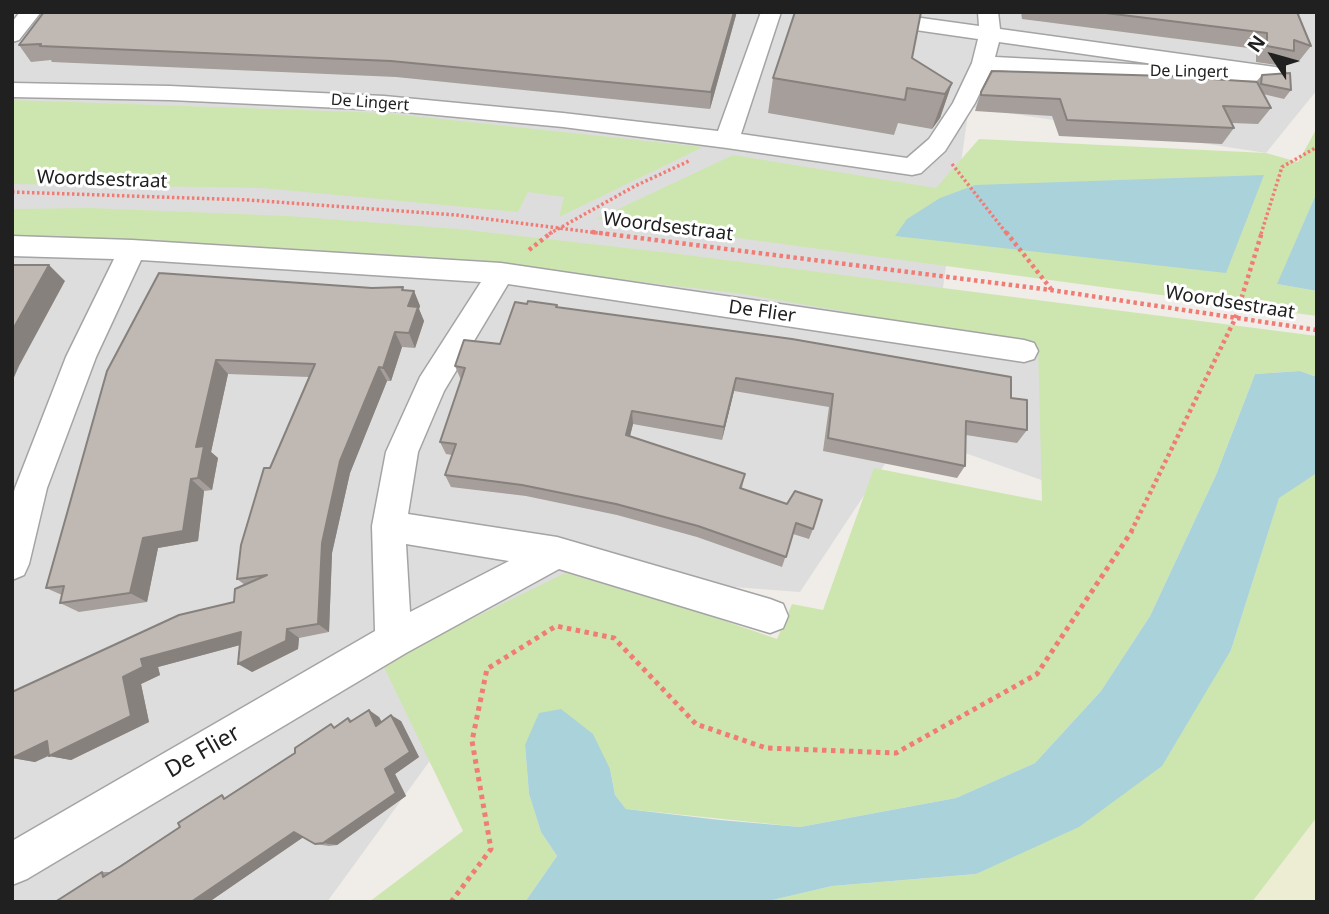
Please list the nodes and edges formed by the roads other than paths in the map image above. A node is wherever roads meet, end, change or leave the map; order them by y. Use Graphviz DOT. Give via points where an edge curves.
graph roads {
  1 [pos="31,12"];
  2 [pos="771,12"];
  3 [pos="832,12"];
  4 [pos="989,23"];
  5 [pos="12,36"];
  6 [pos="983,63"];
  7 [pos="12,90"];
  8 [pos="727,140"];
  9 [pos="12,246"];
  10 [pos="132,250"];
  11 [pos="501,273"];
  12 [pos="1024,351"];
  13 [pos="390,526"];
  14 [pos="557,553"];
  15 [pos="12,564"];
  16 [pos="770,616"];
  17 [pos="393,640"];
  18 [pos="12,864"];
  1 -- 5 [label="street"];
  2 -- 8 [label="street"];
  3 -- 4 [label="street, De Lingert"];
  4 -- 6 [label="street, De Lingert"];
  4 -- 6 [label="street, De Lingert" via="1275,74"];
  6 -- 8 [label="street, De Lingert" via="937,145 912,167"];
  7 -- 8 [label="street, De Lingert" via="384,103"];
  9 -- 10 [label="street, De Flier"];
  10 -- 11 [label="street, De Flier"];
  10 -- 15 [label="street" via="81,357 44,452"];
  11 -- 12 [label="street, De Flier"];
  11 -- 13 [label="street" via="431,386 402,452"];
  13 -- 14 [label="street"];
  13 -- 17 [label="street"];
  14 -- 16 [label="street"];
  14 -- 17 [label="street, De Flier"];
  17 -- 18 [label="street, De Flier"];
}
